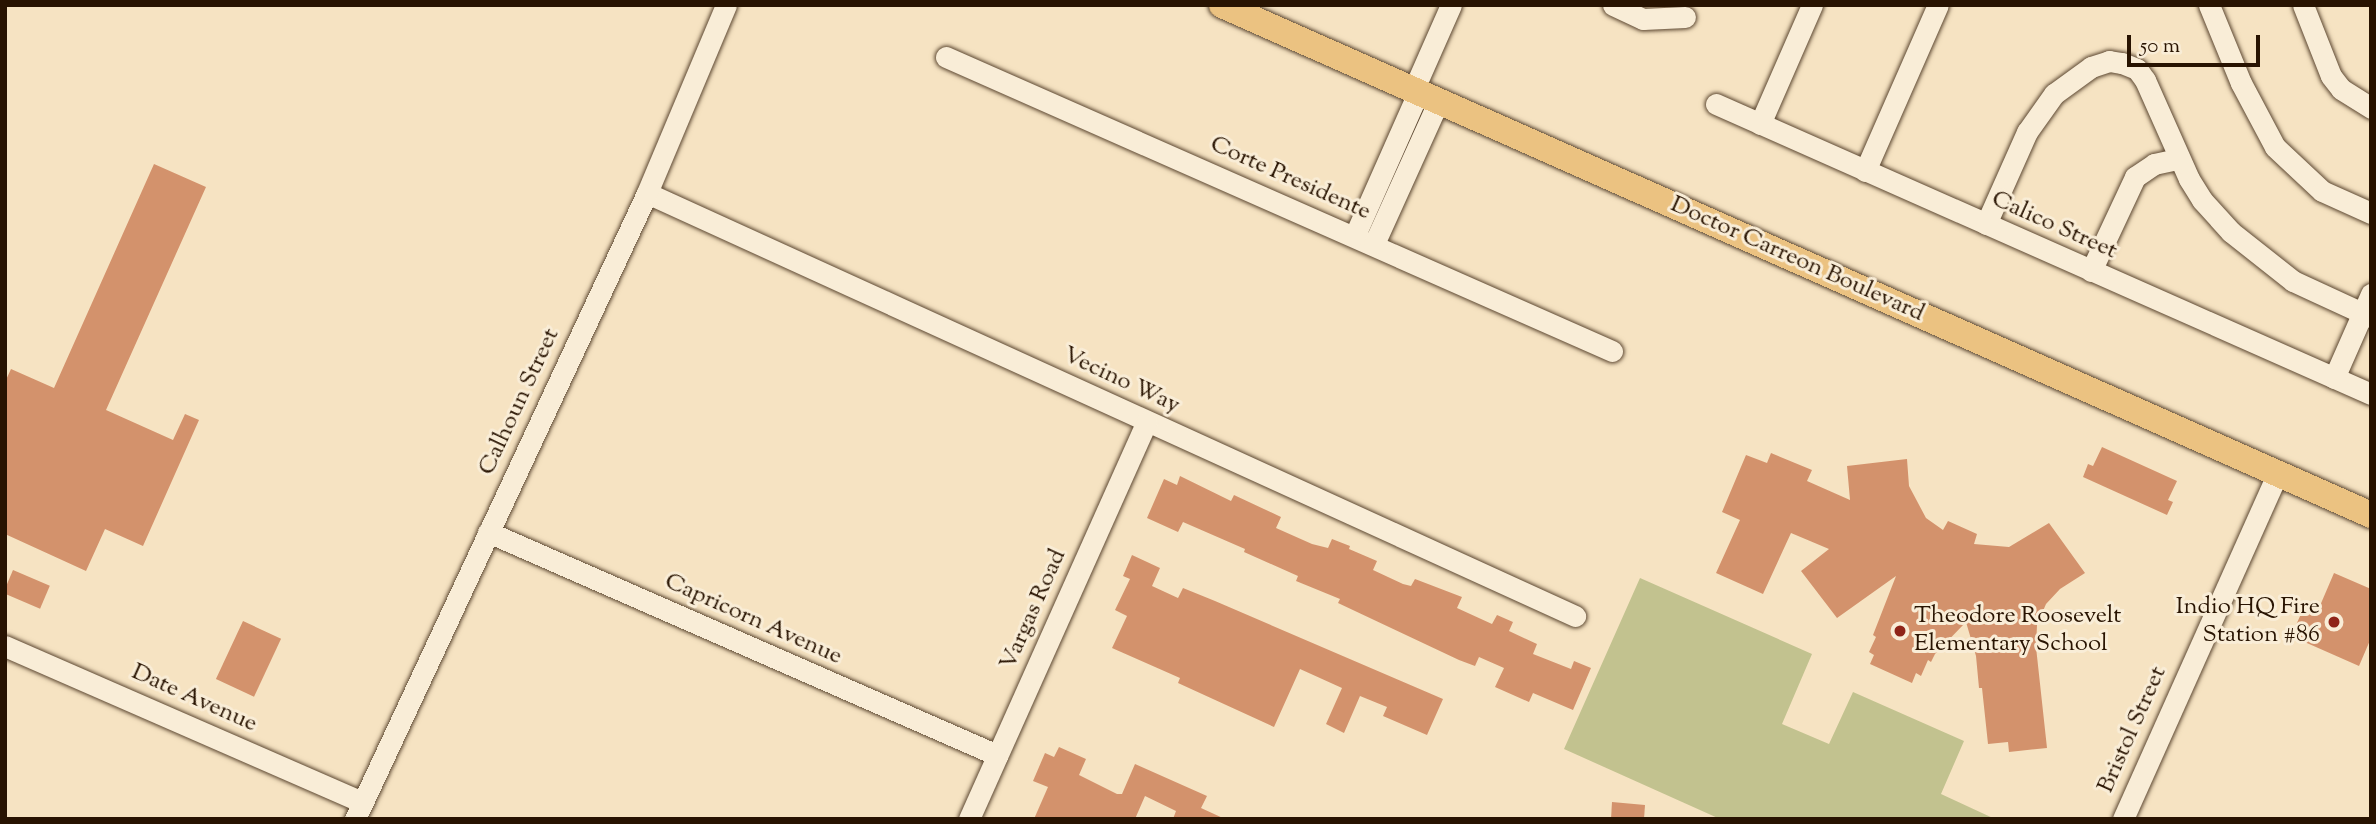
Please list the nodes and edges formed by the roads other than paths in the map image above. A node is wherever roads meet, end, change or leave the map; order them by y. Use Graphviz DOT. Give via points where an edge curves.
graph roads {
  1 [pos="726,5"];
  2 [pos="1222,5"];
  3 [pos="1451,5"];
  4 [pos="1614,5"];
  5 [pos="1812,5"];
  6 [pos="1938,5"];
  7 [pos="2209,5"];
  8 [pos="2302,5"];
  9 [pos="1685,17"];
  10 [pos="946,57"];
  11 [pos="1423,95"];
  12 [pos="1716,104"];
  13 [pos="2371,107"];
  14 [pos="1760,124"];
  15 [pos="2178,159"];
  16 [pos="1866,171"];
  17 [pos="647,193"];
  18 [pos="2371,213"];
  19 [pos="1986,224"];
  20 [pos="1364,239"];
  21 [pos="2091,271"];
  22 [pos="2371,294"];
  23 [pos="2366,316"];
  24 [pos="1612,351"];
  25 [pos="2334,378"];
  26 [pos="2371,394"];
  27 [pos="1147,422"];
  28 [pos="2278,472"];
  29 [pos="2371,515"];
  30 [pos="488,532"];
  31 [pos="1575,616"];
  32 [pos="5,646"];
  33 [pos="997,755"];
  34 [pos="359,810"];
  35 [pos="968,819"];
  36 [pos="2123,819"];
  1 -- 17 [label="street, Calhoun Street"];
  2 -- 11 [label="main road, Doctor Carreon Boulevard"];
  3 -- 11 [label="street"];
  4 -- 9 [label="street" via="1643,19"];
  5 -- 14 [label="street"];
  6 -- 16 [label="street"];
  7 -- 18 [label="street" via="2241,83 2275,147 2322,191"];
  8 -- 13 [label="street" via="2331,76 2341,89"];
  10 -- 20 [label="street, Corte Presidente"];
  11 -- 20 [label="street"];
  11 -- 28 [label="main road, Doctor Carreon Boulevard"];
  12 -- 14 [label="street, Calico Street"];
  14 -- 16 [label="street, Calico Street"];
  15 -- 19 [label="street" via="2137,69 2109,61 2091,66 2054,94 2039,113"];
  15 -- 21 [label="street" via="2154,164 2135,177"];
  15 -- 23 [label="street" via="2202,200 2261,259 2293,281"];
  16 -- 19 [label="street, Calico Street"];
  17 -- 27 [label="street, Vecino Way"];
  17 -- 30 [label="street, Calhoun Street"];
  19 -- 21 [label="street, Calico Street"];
  20 -- 24 [label="street, Corte Presidente"];
  21 -- 25 [label="street, Calico Street"];
  22 -- 23 [label="street"];
  23 -- 25 [label="street"];
  25 -- 26 [label="street, Calico Street"];
  27 -- 31 [label="street, Vecino Way"];
  27 -- 33 [label="street, Vargas Road"];
  28 -- 29 [label="main road, Doctor Carreon Boulevard"];
  28 -- 36 [label="street, Bristol Street"];
  30 -- 33 [label="street, Capricorn Avenue"];
  30 -- 34 [label="street, Calhoun Street"];
  32 -- 34 [label="street, Date Avenue"];
  33 -- 35 [label="street, Vargas Road"];
}
